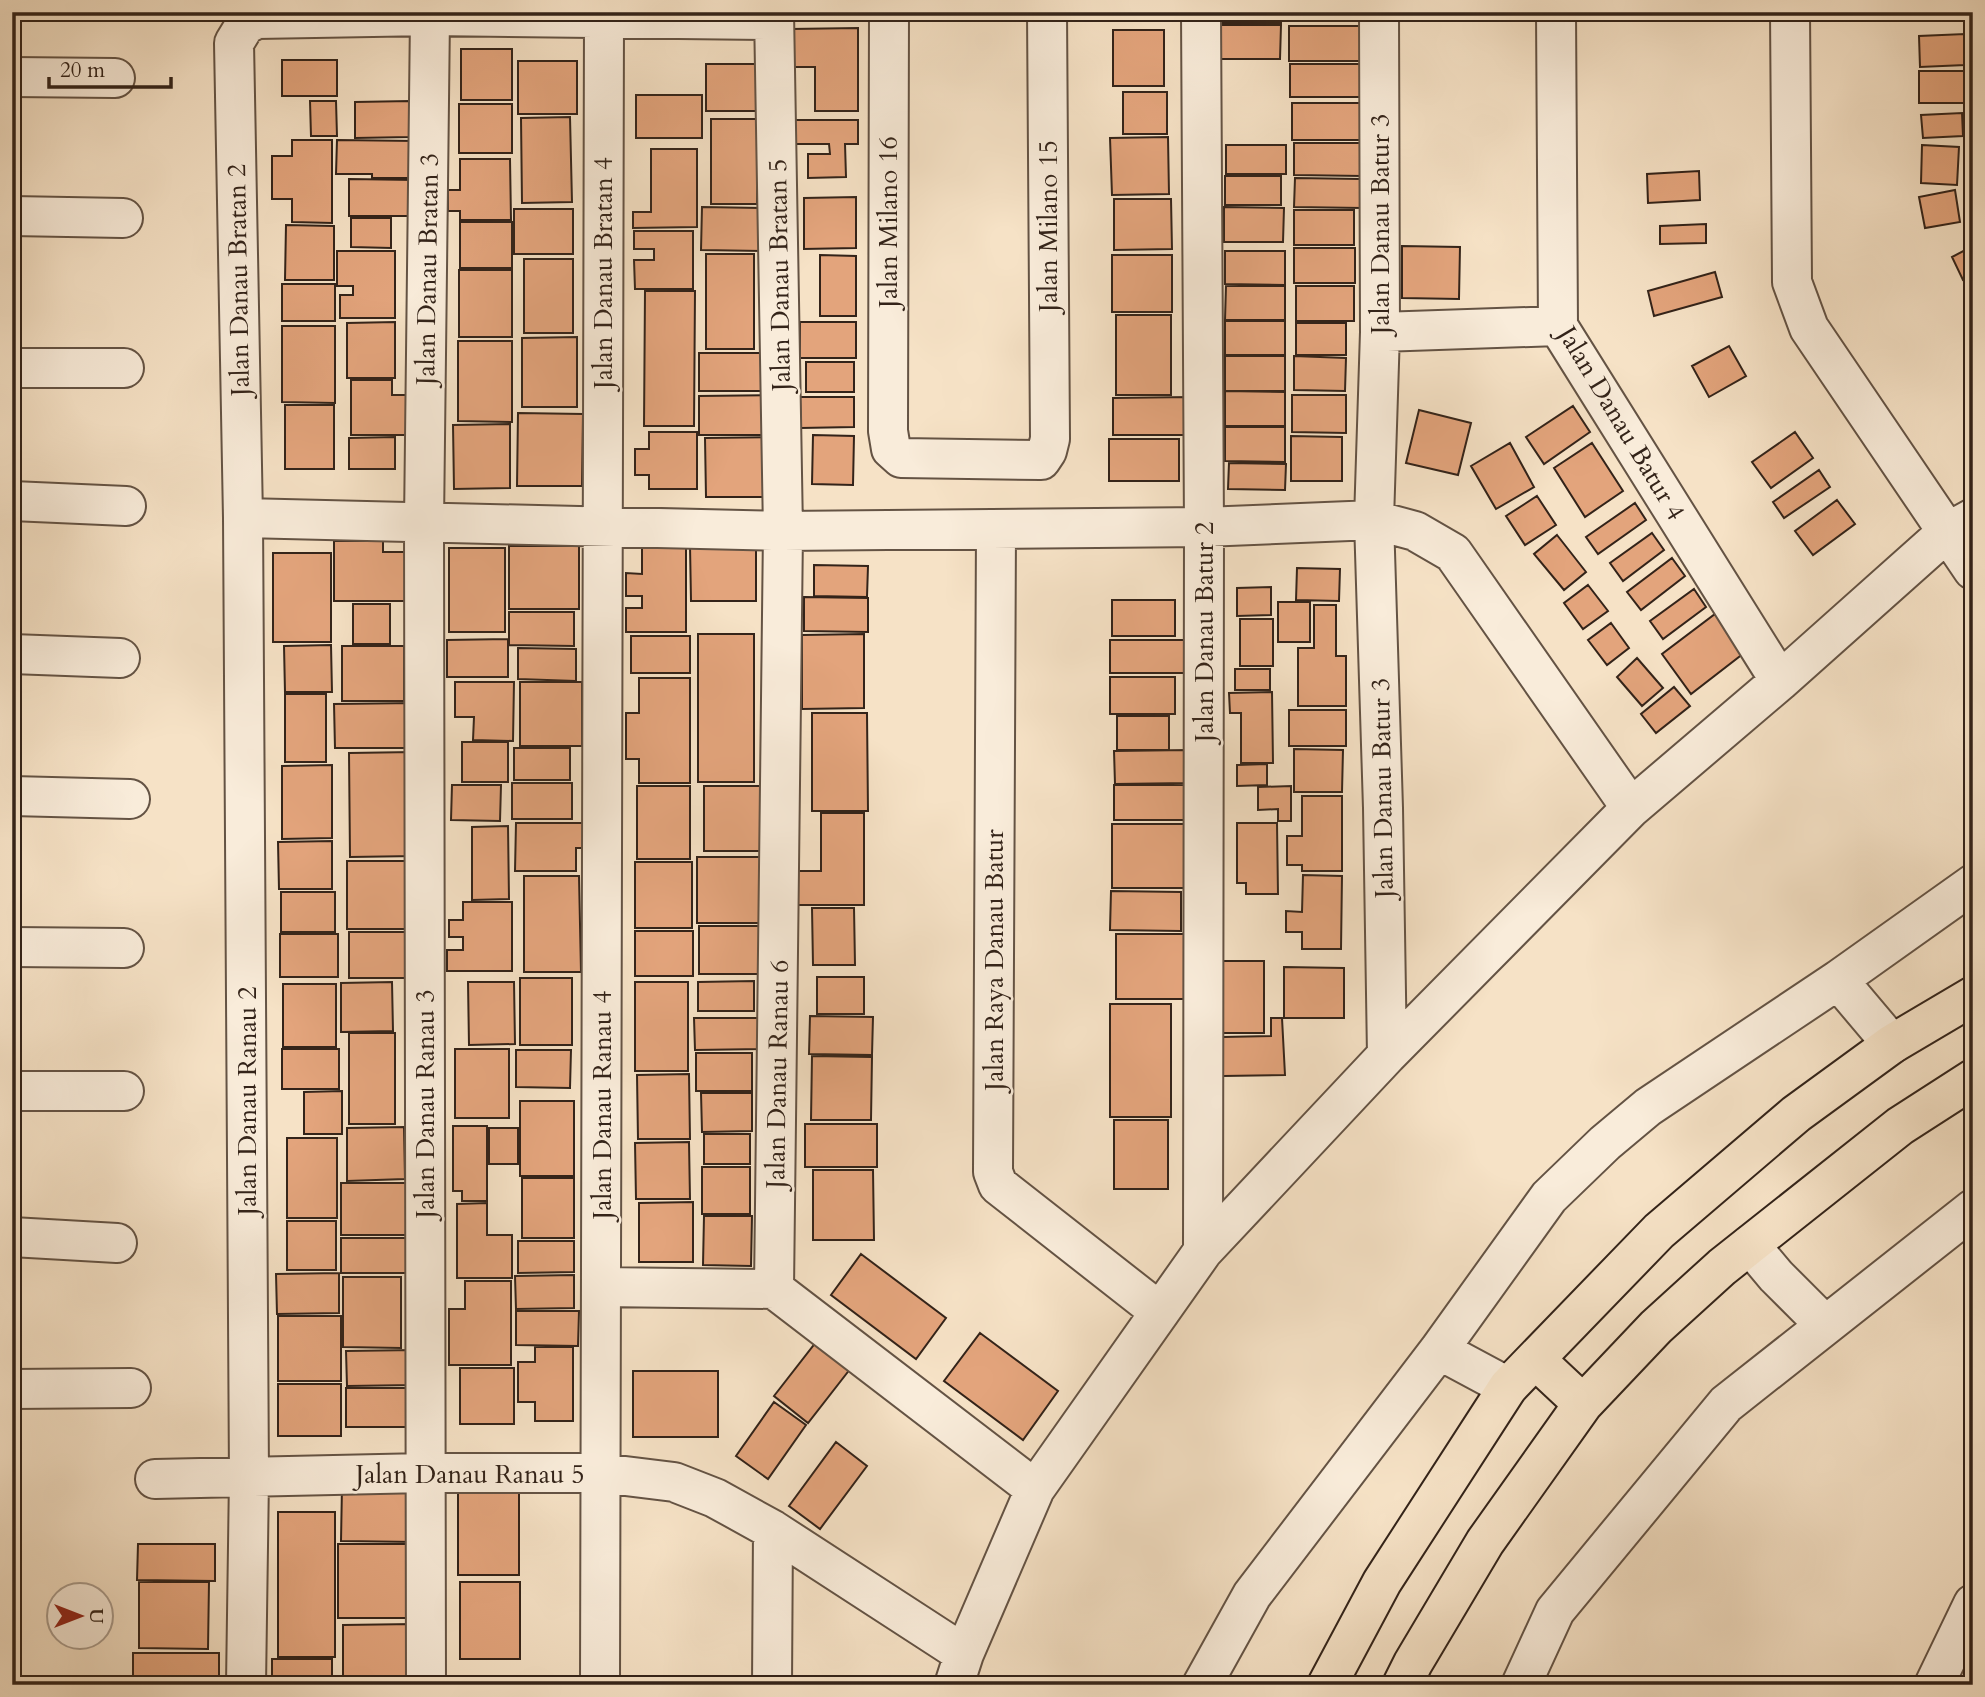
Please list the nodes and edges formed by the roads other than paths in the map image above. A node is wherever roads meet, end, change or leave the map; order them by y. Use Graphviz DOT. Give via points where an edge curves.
graph roads {
  1 [pos="889,12"];
  2 [pos="1047,12"];
  3 [pos="1202,12"];
  4 [pos="1380,12"];
  5 [pos="1556,12"];
  6 [pos="1790,12"];
  7 [pos="430,16"];
  8 [pos="602,16"];
  9 [pos="774,16"];
  10 [pos="12,77"];
  11 [pos="115,78"];
  12 [pos="12,216"];
  13 [pos="123,218"];
  14 [pos="1559,326"];
  15 [pos="1380,332"];
  16 [pos="12,368"];
  17 [pos="124,368"];
  18 [pos="1049,439"];
  19 [pos="12,501"];
  20 [pos="126,506"];
  21 [pos="243,518"];
  22 [pos="1374,520"];
  23 [pos="424,523"];
  24 [pos="603,526"];
  25 [pos="1960,526"];
  26 [pos="1204,527"];
  27 [pos="996,529"];
  28 [pos="783,531"];
  29 [pos="1973,570"];
  30 [pos="12,654"];
  31 [pos="120,658"];
  32 [pos="1780,681"];
  33 [pos="12,796"];
  34 [pos="130,799"];
  35 [pos="1631,808"];
  36 [pos="1973,884"];
  37 [pos="12,947"];
  38 [pos="124,948"];
  39 [pos="1838,980"];
  40 [pos="1973,996"];
  41 [pos="1892,1044"];
  42 [pos="1387,1055"];
  43 [pos="1973,1079"];
  44 [pos="12,1091"];
  45 [pos="124,1091"];
  46 [pos="1973,1209"];
  47 [pos="12,1237"];
  48 [pos="117,1243"];
  49 [pos="1750,1245"];
  50 [pos="1203,1251"];
  51 [pos="601,1287"];
  52 [pos="775,1289"];
  53 [pos="1160,1312"];
  54 [pos="1825,1325"];
  55 [pos="1439,1350"];
  56 [pos="1535,1359"];
  57 [pos="1508,1387"];
  58 [pos="131,1388"];
  59 [pos="12,1389"];
  60 [pos="1583,1404"];
  61 [pos="425,1473"];
  62 [pos="601,1473"];
  63 [pos="249,1477"];
  64 [pos="155,1479"];
  65 [pos="1035,1489"];
  66 [pos="773,1530"];
  67 [pos="1973,1604"];
  68 [pos="959,1669"];
  69 [pos="246,1685"];
  70 [pos="426,1685"];
  71 [pos="600,1685"];
  72 [pos="772,1685"];
  73 [pos="1202,1685"];
  74 [pos="1327,1685"];
  75 [pos="1402,1685"];
  76 [pos="1521,1685"];
  77 [pos="1934,1685"];
  1 -- 18 [label="street, Jalan Milano 16" via="891,449 901,458 1041,460"];
  2 -- 18 [label="street, Jalan Milano 15"];
  3 -- 26 [label="street, Jalan Danau Batur 2"];
  4 -- 15 [label="street, Jalan Danau Batur 3"];
  5 -- 14 [label="street, Jalan Danau Batur 4"];
  6 -- 25 [label="street" via="1792,282 1808,328"];
  7 -- 8 [label="street"];
  7 -- 21 [label="street, Jalan Danau Bratan 2" via="257,19 245,25 234,43"];
  7 -- 23 [label="street, Jalan Danau Bratan 3"];
  8 -- 9 [label="street"];
  8 -- 24 [label="street, Jalan Danau Bratan 4"];
  9 -- 28 [label="street, Jalan Danau Bratan 5"];
  10 -- 11 [label="street"];
  12 -- 13 [label="street"];
  14 -- 15 [label="street"];
  14 -- 32 [label="street, Jalan Danau Batur 4"];
  15 -- 22 [label="street, Jalan Danau Batur 3"];
  16 -- 17 [label="street"];
  19 -- 20 [label="street"];
  21 -- 23 [label="street"];
  21 -- 63 [label="street, Jalan Danau Ranau 2"];
  22 -- 26 [label="street"];
  22 -- 35 [label="street" via="1415,531 1453,553"];
  22 -- 42 [label="street, Jalan Danau Batur 3"];
  23 -- 24 [label="street"];
  23 -- 61 [label="street, Jalan Danau Ranau 3"];
  24 -- 28 [label="street"];
  24 -- 51 [label="street, Jalan Danau Ranau 4"];
  25 -- 29 [label="street"];
  25 -- 32 [label="street"];
  26 -- 27 [label="street"];
  26 -- 50 [label="street, Jalan Danau Batur 2"];
  27 -- 28 [label="street"];
  27 -- 53 [label="street, Jalan Raya Danau Batur" via="993,1172 998,1185"];
  28 -- 52 [label="street, Jalan Danau Ranau 6"];
  30 -- 31 [label="street"];
  32 -- 35 [label="street"];
  33 -- 34 [label="street"];
  35 -- 42 [label="street"];
  36 -- 39 [label="street"];
  37 -- 38 [label="street"];
  39 -- 41 [label="street"];
  39 -- 55 [label="street" via="1648,1107 1605,1143 1549,1197"];
  40 -- 41 [label="main road"];
  41 -- 56 [label="main road" via="1796,1114 1659,1231"];
  42 -- 50 [label="street"];
  43 -- 49 [label="main road" via="1900,1126"];
  44 -- 45 [label="street"];
  46 -- 54 [label="street"];
  47 -- 48 [label="street"];
  49 -- 54 [label="street"];
  49 -- 60 [label="main road" via="1656,1327"];
  50 -- 53 [label="street"];
  51 -- 52 [label="street"];
  51 -- 62 [label="street, Jalan Danau Ranau 4"];
  52 -- 65 [label="street"];
  53 -- 65 [label="street"];
  54 -- 76 [label="street" via="1726,1404 1555,1611"];
  55 -- 57 [label="street"];
  55 -- 73 [label="street" via="1252,1595"];
  56 -- 57 [label="main road"];
  56 -- 60 [label="main road"];
  57 -- 74 [label="main road" via="1382,1582"];
  58 -- 59 [label="street"];
  60 -- 75 [label="main road" via="1485,1542"];
  61 -- 62 [label="street, Jalan Danau Ranau 5"];
  61 -- 63 [label="street, Jalan Danau Ranau 5"];
  61 -- 70 [label="street, Jalan Danau Ranau 3"];
  62 -- 66 [label="street, Jalan Danau Ranau 5" via="674,1482"];
  62 -- 71 [label="street, Jalan Danau Ranau 4"];
  63 -- 64 [label="street, Jalan Danau Ranau 5"];
  63 -- 69 [label="street, Jalan Danau Ranau 2"];
  65 -- 68 [label="street"];
  66 -- 68 [label="street, Jalan Danau Ranau 5"];
  66 -- 72 [label="street"];
  67 -- 77 [label="street"];
}
